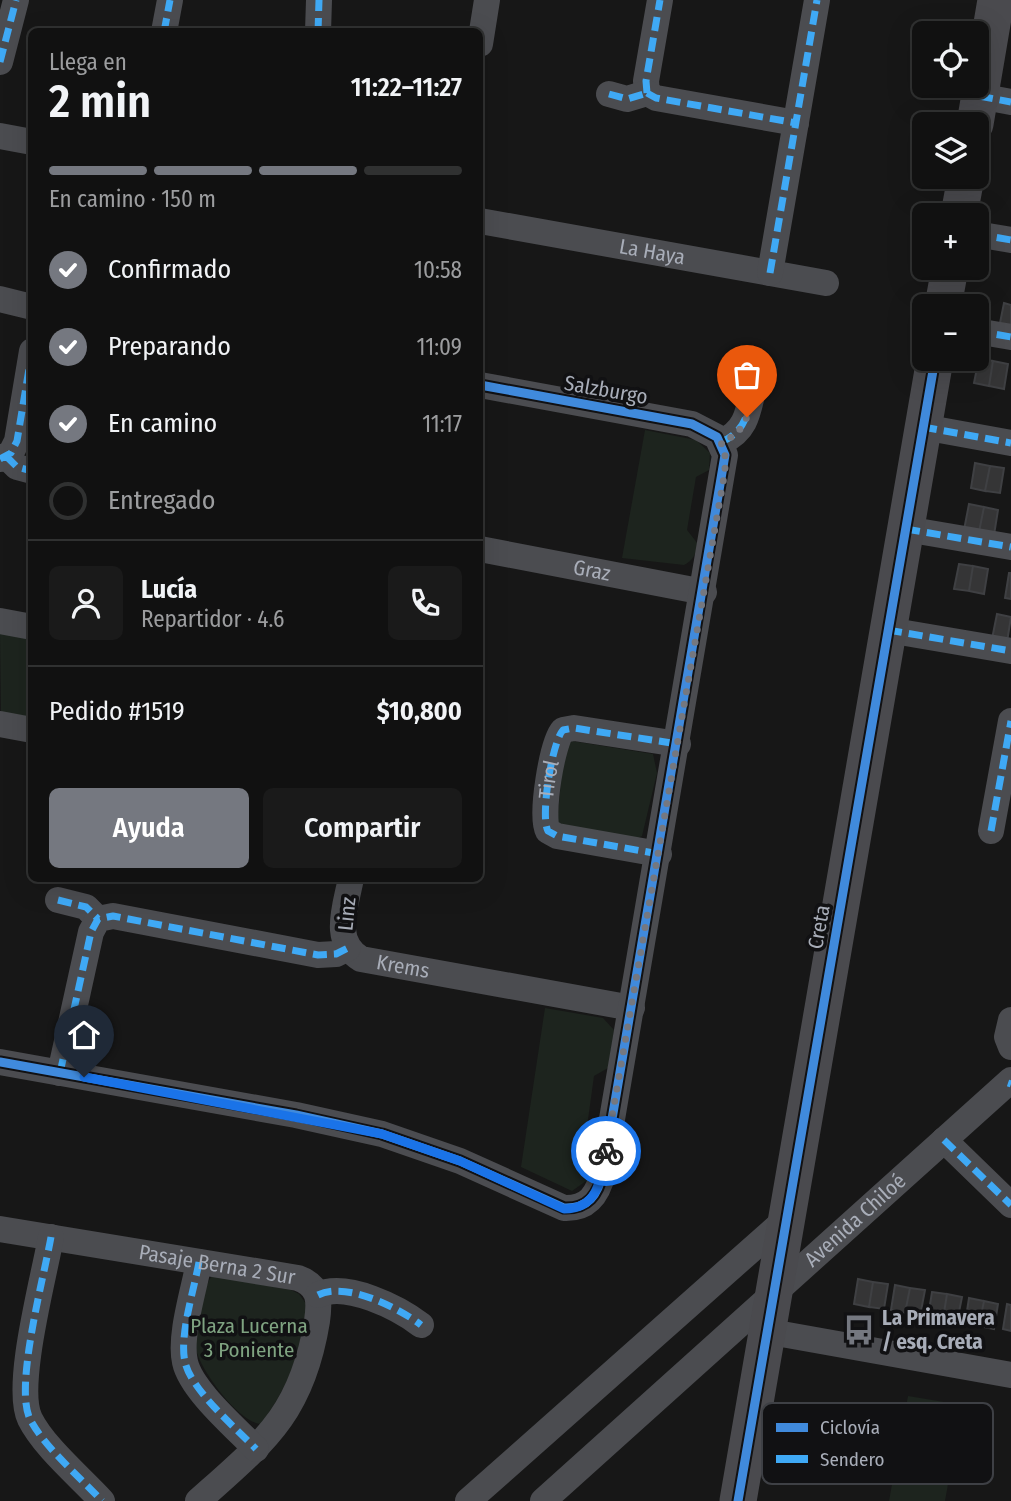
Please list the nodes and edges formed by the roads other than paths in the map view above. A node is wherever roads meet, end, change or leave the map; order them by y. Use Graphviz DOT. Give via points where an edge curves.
graph roads {
  1 [pos="16,0"];
  2 [pos="170,0"];
  3 [pos="319,0"];
  4 [pos="487,0"];
  5 [pos="660,0"];
  6 [pos="817,0"];
  7 [pos="996,0"];
  8 [pos="165,28"];
  9 [pos="318,28"];
  10 [pos="483,28"];
  11 [pos="0,62"];
  12 [pos="647,93"];
  13 [pos="609,94"];
  14 [pos="988,107"];
  15 [pos="796,123"];
  16 [pos="0,136"];
  17 [pos="28,141"];
  18 [pos="483,222"];
  19 [pos="989,236"];
  20 [pos="1011,240"];
  21 [pos="770,273"];
  22 [pos="826,283"];
  23 [pos="0,299"];
  24 [pos="28,306"];
  25 [pos="989,333"];
  26 [pos="1011,337"];
  27 [pos="932,371"];
  28 [pos="28,375"];
  29 [pos="483,386"];
  30 [pos="753,390"];
  31 [pos="923,427"];
  32 [pos="721,442"];
  33 [pos="1011,443"];
  34 [pos="3,457"];
  35 [pos="28,470"];
  36 [pos="906,529"];
  37 [pos="1011,547"];
  38 [pos="483,550"];
  39 [pos="704,592"];
  40 [pos="0,621"];
  41 [pos="28,626"];
  42 [pos="888,630"];
  43 [pos="1011,651"];
  44 [pos="1011,721"];
  45 [pos="0,724"];
  46 [pos="28,729"];
  47 [pos="678,744"];
  48 [pos="991,831"];
  49 [pos="659,854"];
  50 [pos="350,882"];
  51 [pos="58,900"];
  52 [pos="98,919"];
  53 [pos="348,948"];
  54 [pos="632,1008"];
  55 [pos="1011,1020"];
  56 [pos="1011,1047"];
  57 [pos="0,1062"];
  58 [pos="60,1073"];
  59 [pos="1010,1082"];
  60 [pos="944,1140"];
  61 [pos="1011,1205"];
  62 [pos="786,1219"];
  63 [pos="0,1229"];
  64 [pos="51,1237"];
  65 [pos="199,1262"];
  66 [pos="318,1295"];
  67 [pos="772,1296"];
  68 [pos="421,1325"];
  69 [pos="765,1331"];
  70 [pos="1011,1376"];
  71 [pos="256,1449"];
  72 [pos="102,1501"];
  73 [pos="198,1501"];
  74 [pos="468,1501"];
  75 [pos="543,1501"];
  76 [pos="738,1501"];
  1 -- 11 [label="street"];
  2 -- 8 [label="street"];
  3 -- 9 [label="street"];
  4 -- 10 [label="street"];
  5 -- 12 [label="street"];
  6 -- 15 [label="street"];
  7 -- 14 [label="street"];
  12 -- 13 [label="street" via="627,99"];
  12 -- 15 [label="street"];
  15 -- 21 [label="street"];
  16 -- 17 [label="street"];
  18 -- 21 [label="street, La Haya"];
  19 -- 20 [label="street"];
  21 -- 22 [label="street, La Haya"];
  23 -- 24 [label="street"];
  25 -- 26 [label="street"];
  27 -- 31 [label="street, Creta"];
  28 -- 34 [label="street" via="17,440"];
  29 -- 32 [label="street, Salzburgo" via="687,423 711,432"];
  30 -- 32 [label="street" via="743,425"];
  31 -- 33 [label="street"];
  31 -- 36 [label="street, Creta"];
  32 -- 39 [label="street" via="725,471"];
  34 -- 35 [label="street"];
  36 -- 37 [label="street"];
  36 -- 42 [label="street, Creta"];
  38 -- 39 [label="street, Graz"];
  39 -- 47 [label="street"];
  40 -- 41 [label="street"];
  42 -- 43 [label="street"];
  42 -- 62 [label="street, Creta"];
  44 -- 48 [label="street"];
  45 -- 46 [label="street"];
  47 -- 49 [label="street"];
  47 -- 49 [label="street, Tirol" via="568,728 558,736 548,789 544,820 552,834"];
  49 -- 54 [label="street"];
  50 -- 53 [label="street, Linz" via="342,929"];
  51 -- 52 [label="street" via="80,904"];
  52 -- 53 [label="street" via="113,916 318,955"];
  52 -- 58 [label="street" via="91,932"];
  53 -- 54 [label="street, Krems" via="369,962"];
  54 -- 58 [label="street" via="600,1183 594,1197 580,1207 555,1206 460,1161 382,1134"];
  55 -- 56 [label="street" via="1007,1037"];
  57 -- 58 [label="street"];
  59 -- 60 [label="street, Avenida Chiloé"];
  60 -- 61 [label="street"];
  60 -- 67 [label="street, Avenida Chiloé"];
  62 -- 67 [label="street, Creta"];
  62 -- 74 [label="street"];
  63 -- 64 [label="street, Pasaje Berna 2 Sur"];
  64 -- 65 [label="street, Pasaje Berna 2 Sur"];
  64 -- 72 [label="street" via="25,1383 26,1409 40,1432"];
  65 -- 66 [label="street, Pasaje Berna 2 Sur" via="298,1278"];
  65 -- 71 [label="street" via="185,1365 198,1386"];
  66 -- 68 [label="street, Pasaje Berna 2 Sur" via="334,1291 367,1297"];
  66 -- 71 [label="street" via="307,1370 286,1414"];
  67 -- 69 [label="street, Creta"];
  67 -- 75 [label="street, Avenida Chiloé"];
  69 -- 70 [label="street"];
  69 -- 76 [label="street, Creta"];
  71 -- 73 [label="street"];
}
